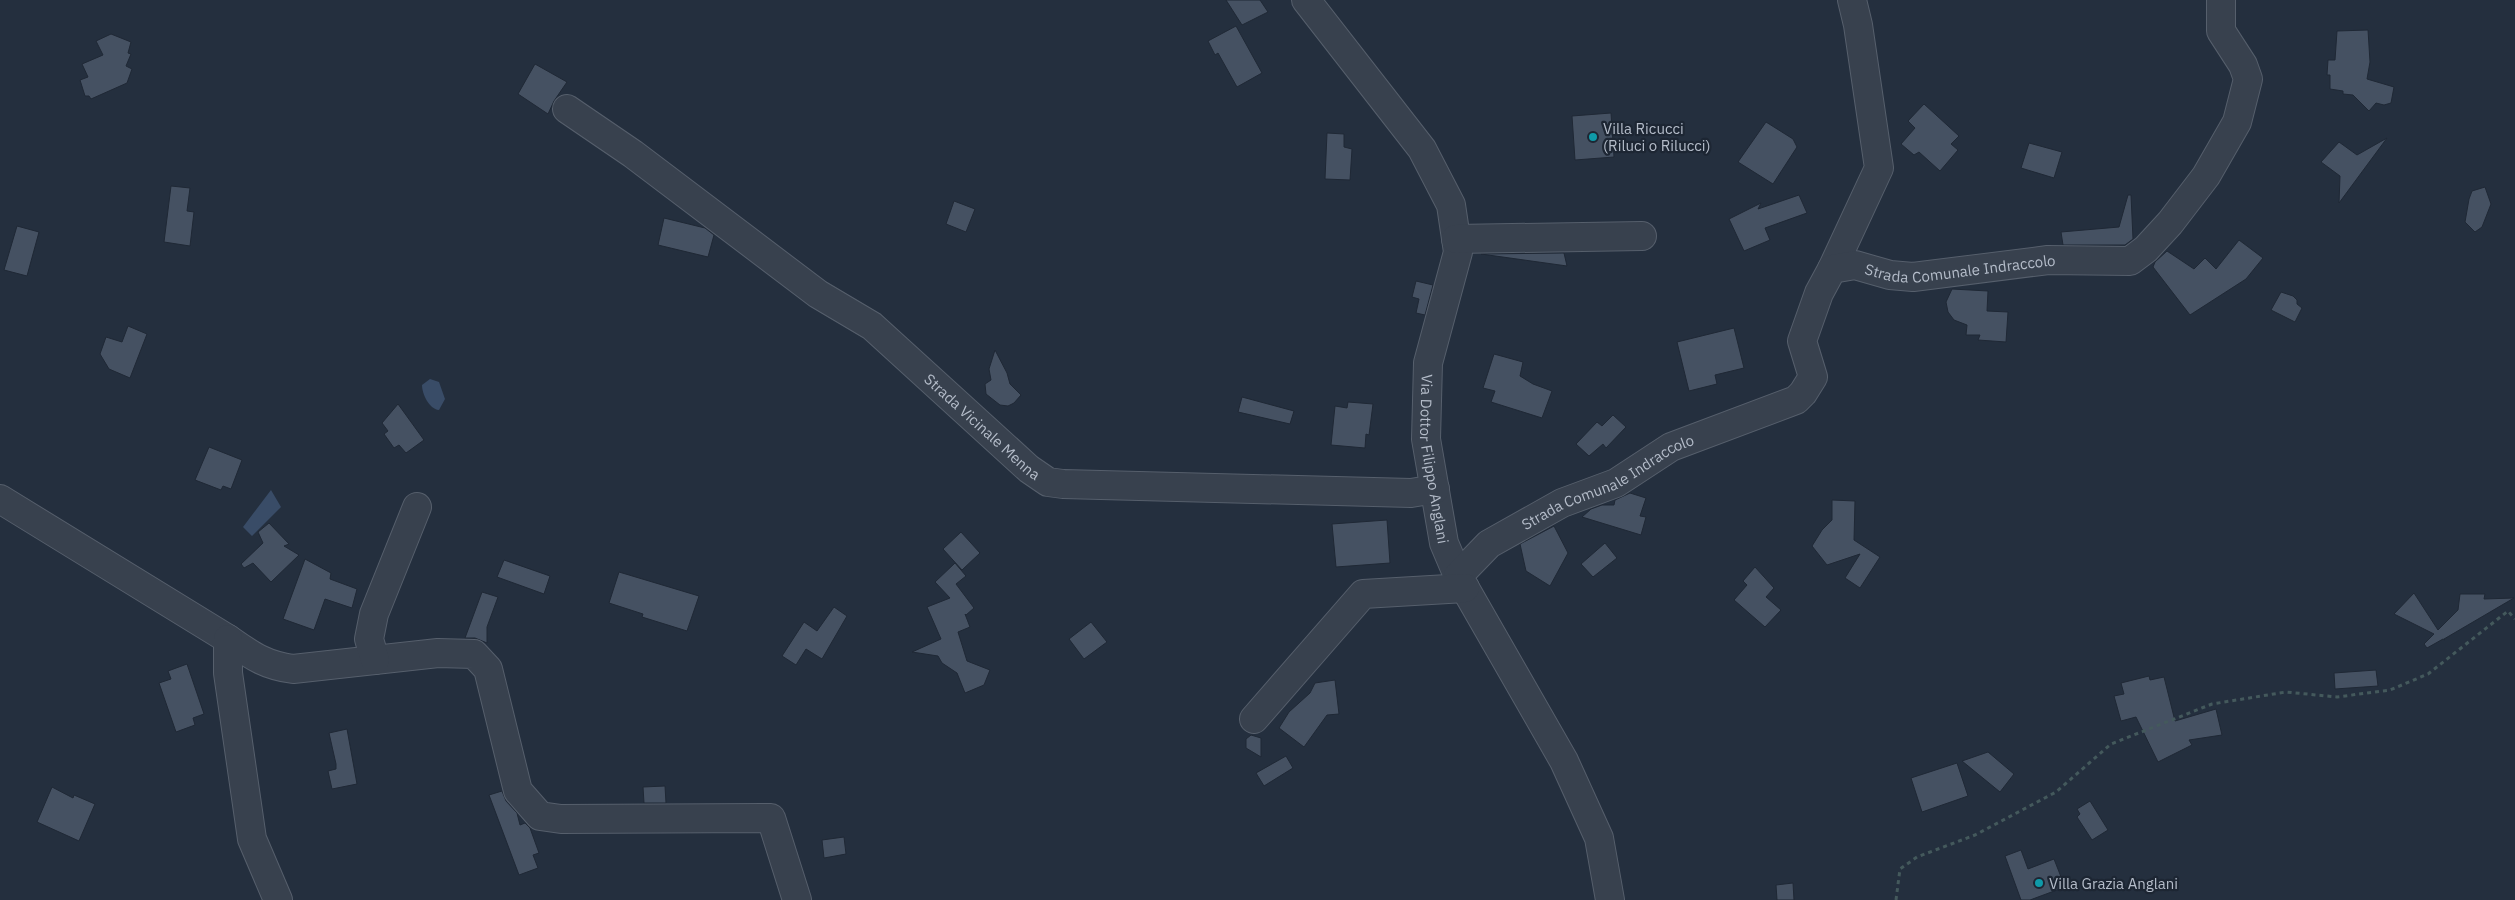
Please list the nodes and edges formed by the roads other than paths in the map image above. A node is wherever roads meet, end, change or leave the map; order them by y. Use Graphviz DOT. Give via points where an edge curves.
graph roads {
  1 [pos="1306,0"];
  2 [pos="1852,0"];
  3 [pos="2222,0"];
  4 [pos="567,109"];
  5 [pos="1642,236"];
  6 [pos="1456,239"];
  7 [pos="1832,269"];
  8 [pos="1435,489"];
  9 [pos="0,499"];
  10 [pos="417,507"];
  11 [pos="1462,582"];
  12 [pos="228,639"];
  13 [pos="375,660"];
  14 [pos="1254,719"];
  15 [pos="278,900"];
  16 [pos="797,900"];
  17 [pos="1610,900"];
  1 -- 6 [label="street, Via Dottor Filippo Anglani" via="1422,149 1451,205"];
  2 -- 7 [label="street" via="1879,168"];
  3 -- 7 [label="street, Strada Comunale Indraccolo" via="2221,31 2243,65 2248,79 2237,122 2206,176 2146,250 2130,261 2048,260 1913,277 1890,275 1855,265"];
  4 -- 8 [label="street, Strada Vicinale Menna" via="633,154 804,284 872,326 1028,469 1048,482 1411,493"];
  5 -- 6 [label="street"];
  6 -- 8 [label="street, Via Dottor Filippo Anglani" via="1458,252 1428,363 1426,439"];
  7 -- 11 [label="street, Strada Comunale Indraccolo" via="1819,293 1802,341 1813,377 1796,400 1671,447 1616,483 1562,503 1489,544"];
  8 -- 11 [label="street, Via Dottor Filippo Anglani" via="1444,543"];
  9 -- 12 [label="street"];
  10 -- 13 [label="street" via="374,614 369,640"];
  11 -- 14 [label="street" via="1363,594"];
  11 -- 17 [label="street, Via Dottor Filippo Anglani" via="1564,761 1599,838"];
  12 -- 13 [label="street" via="255,658 286,668"];
  12 -- 15 [label="street" via="228,673 252,839"];
  13 -- 16 [label="street" via="438,653 474,654 488,669 518,791 540,816 561,819 771,818"];
}
